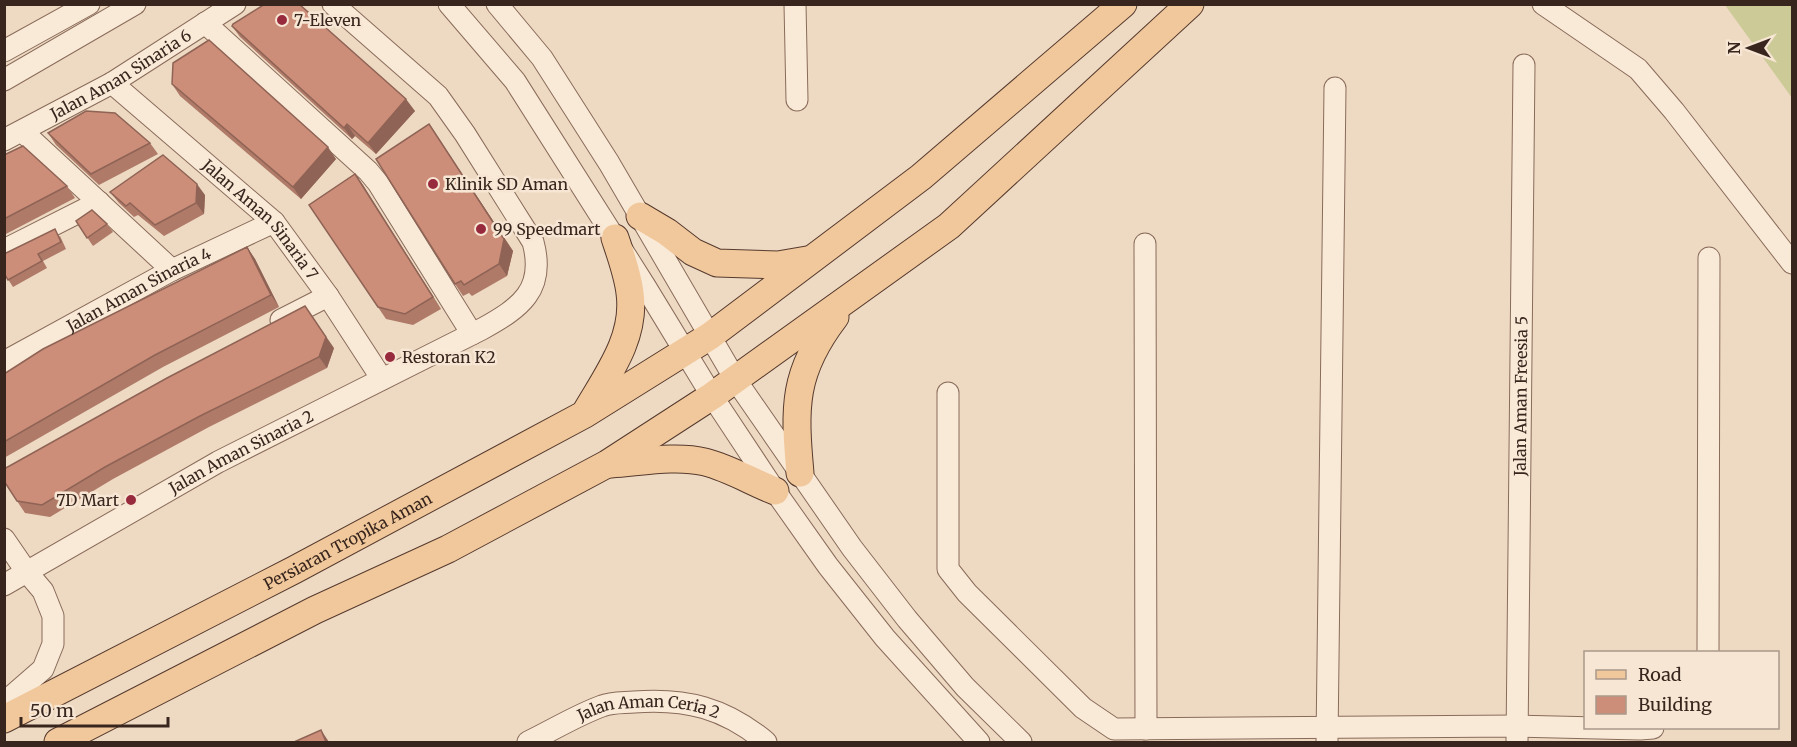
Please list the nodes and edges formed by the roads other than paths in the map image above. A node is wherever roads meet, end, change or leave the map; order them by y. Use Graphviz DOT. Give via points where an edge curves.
graph roads {
  1 [pos="89,4"];
  2 [pos="135,4"];
  3 [pos="235,4"];
  4 [pos="333,4"];
  5 [pos="449,4"];
  6 [pos="497,4"];
  7 [pos="795,4"];
  8 [pos="1123,4"];
  9 [pos="1190,4"];
  10 [pos="1544,4"];
  11 [pos="205,23"];
  12 [pos="4,51"];
  13 [pos="1524,65"];
  14 [pos="4,80"];
  15 [pos="112,83"];
  16 [pos="1335,88"];
  17 [pos="797,100"];
  18 [pos="14,136"];
  19 [pos="99,202"];
  20 [pos="640,216"];
  21 [pos="274,222"];
  22 [pos="615,238"];
  23 [pos="1145,244"];
  24 [pos="4,250"];
  25 [pos="1709,258"];
  26 [pos="808,260"];
  27 [pos="1792,263"];
  28 [pos="172,270"];
  29 [pos="328,296"];
  30 [pos="850,297"];
  31 [pos="264,329"];
  32 [pos="477,332"];
  33 [pos="710,336"];
  34 [pos="685,351"];
  35 [pos="6,358"];
  36 [pos="382,379"];
  37 [pos="735,379"];
  38 [pos="948,393"];
  39 [pos="712,396"];
  40 [pos="585,414"];
  41 [pos="607,464"];
  42 [pos="800,473"];
  43 [pos="775,491"];
  44 [pos="4,539"];
  45 [pos="26,572"];
  46 [pos="4,585"];
  47 [pos="1708,651"];
  48 [pos="4,711"];
  49 [pos="4,720"];
  50 [pos="1146,729"];
  51 [pos="1640,729"];
  52 [pos="1517,734"];
  53 [pos="1327,735"];
  54 [pos="58,742"];
  55 [pos="528,742"];
  56 [pos="766,742"];
  57 [pos="979,742"];
  58 [pos="1021,742"];
  1 -- 12 [label="street"];
  2 -- 14 [label="street"];
  3 -- 11 [label="street, Jalan Aman Sinaria 6"];
  4 -- 32 [label="street, Jalan Aman Sinaria 2" via="438,96 533,242 537,258 529,294 509,314"];
  5 -- 22 [label="street" via="515,81"];
  6 -- 20 [label="street" via="542,58"];
  7 -- 17 [label="street"];
  8 -- 26 [label="main road, Persiaran Tropika Aman" via="921,177"];
  9 -- 30 [label="main road" via="949,226"];
  10 -- 27 [label="street" via="1638,69"];
  11 -- 15 [label="street, Jalan Aman Sinaria 6"];
  11 -- 32 [label="street" via="368,171"];
  13 -- 52 [label="street, Jalan Aman Freesia 5"];
  15 -- 18 [label="street, Jalan Aman Sinaria 6"];
  15 -- 21 [label="street, Jalan Aman Sinaria 7"];
  16 -- 53 [label="street"];
  18 -- 19 [label="street"];
  19 -- 24 [label="street"];
  19 -- 28 [label="street"];
  20 -- 26 [label="main road" via="693,252 717,263 778,265"];
  20 -- 33 [label="street"];
  21 -- 28 [label="street, Jalan Aman Sinaria 4"];
  21 -- 29 [label="street, Jalan Aman Sinaria 7"];
  22 -- 34 [label="street"];
  22 -- 40 [label="main road" via="631,294 626,335 619,357"];
  23 -- 50 [label="street"];
  25 -- 47 [label="street"];
  26 -- 33 [label="main road, Persiaran Tropika Aman"];
  28 -- 35 [label="street, Jalan Aman Sinaria 4"];
  29 -- 31 [label="street"];
  29 -- 36 [label="street, Jalan Aman Sinaria 7"];
  30 -- 37 [label="main road"];
  30 -- 42 [label="main road" via="824,332 806,366 796,405"];
  32 -- 36 [label="street, Jalan Aman Sinaria 2"];
  33 -- 34 [label="main road, Persiaran Tropika Aman"];
  33 -- 37 [label="street"];
  34 -- 39 [label="street"];
  34 -- 40 [label="main road, Persiaran Tropika Aman"];
  36 -- 45 [label="street, Jalan Aman Sinaria 2" via="218,462"];
  37 -- 39 [label="main road"];
  37 -- 42 [label="street"];
  38 -- 50 [label="street" via="948,570 1083,708 1114,729"];
  39 -- 41 [label="main road"];
  39 -- 43 [label="street"];
  40 -- 49 [label="main road, Persiaran Tropika Aman"];
  41 -- 43 [label="main road" via="695,460"];
  41 -- 54 [label="main road" via="448,549 315,610"];
  42 -- 58 [label="street" via="907,619 965,687"];
  43 -- 57 [label="street" via="885,638"];
  44 -- 45 [label="street"];
  45 -- 46 [label="street, Jalan Aman Sinaria 2"];
  45 -- 48 [label="street" via="44,591 53,616 52,644 44,669 12,696"];
  50 -- 53 [label="street"];
  51 -- 52 [label="street"];
  52 -- 53 [label="street"];
  55 -- 56 [label="street, Jalan Aman Ceria 2" via="604,705 650,701 707,707"];
}
